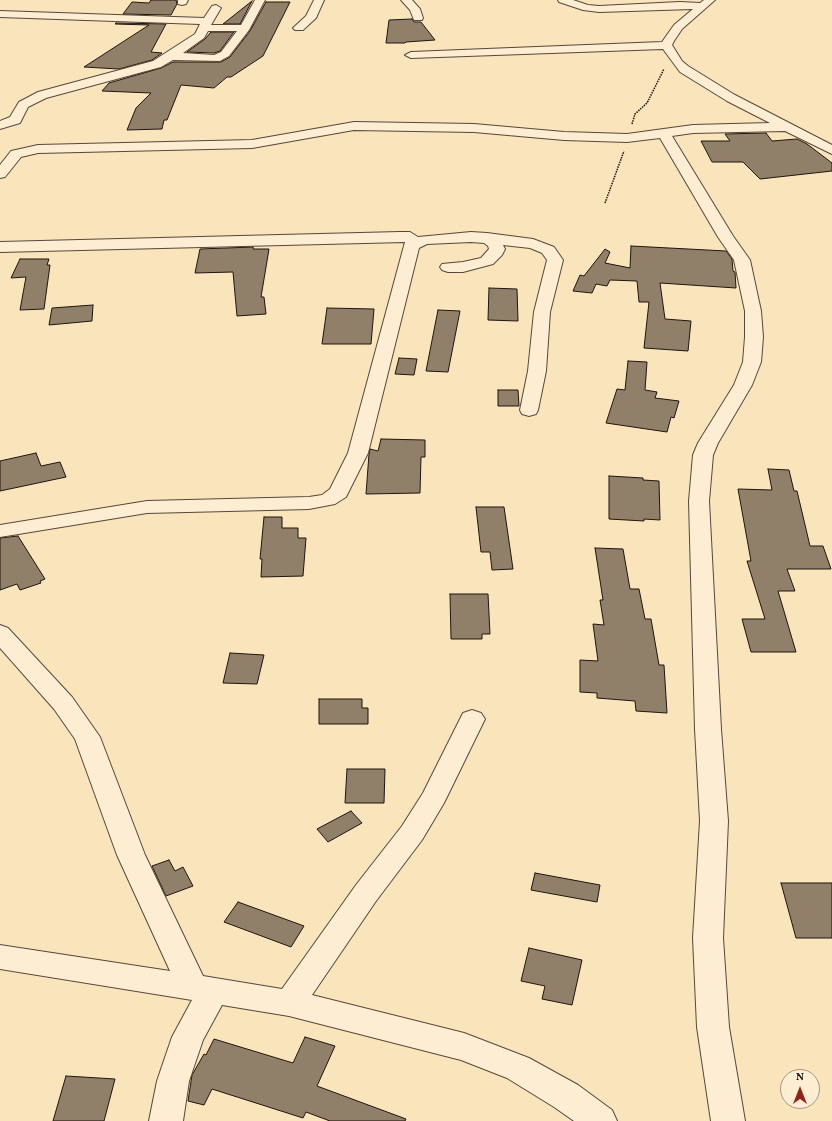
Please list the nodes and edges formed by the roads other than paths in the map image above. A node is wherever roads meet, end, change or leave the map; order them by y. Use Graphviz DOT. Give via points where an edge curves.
graph roads {
  1 [pos="260,0"];
  2 [pos="320,0"];
  3 [pos="406,0"];
  4 [pos="563,0"];
  5 [pos="705,3"];
  6 [pos="104,6"];
  7 [pos="216,8"];
  8 [pos="0,14"];
  9 [pos="98,17"];
  10 [pos="418,18"];
  11 [pos="205,24"];
  12 [pos="245,28"];
  13 [pos="299,28"];
  14 [pos="666,45"];
  15 [pos="411,55"];
  16 [pos="171,56"];
  17 [pos="0,125"];
  18 [pos="786,127"];
  19 [pos="663,132"];
  20 [pos="832,150"];
  21 [pos="0,153"];
  22 [pos="16,154"];
  23 [pos="0,174"];
  24 [pos="487,238"];
  25 [pos="412,245"];
  26 [pos="0,246"];
  27 [pos="448,267"];
  28 [pos="529,410"];
  29 [pos="0,531"];
  30 [pos="0,633"];
  31 [pos="472,719"];
  32 [pos="0,957"];
  33 [pos="203,988"];
  34 [pos="289,1003"];
  35 [pos="166,1121"];
  36 [pos="600,1121"];
  37 [pos="728,1121"];
  1 -- 12 [label="street"];
  2 -- 13 [label="street" via="311,18"];
  3 -- 10 [label="street" via="415,9"];
  4 -- 5 [label="street" via="599,9"];
  5 -- 14 [label="street" via="678,27"];
  6 -- 9 [label="street"];
  7 -- 11 [label="street"];
  8 -- 9 [label="street" via="24,9"];
  9 -- 11 [label="street"];
  11 -- 12 [label="street"];
  11 -- 16 [label="street" via="200,36"];
  12 -- 16 [label="street" via="228,51 216,58"];
  14 -- 15 [label="street"];
  14 -- 18 [label="street" via="684,69"];
  16 -- 17 [label="street" via="157,64 42,95 23,105 15,120"];
  18 -- 19 [label="street" via="706,128"];
  18 -- 20 [label="street"];
  19 -- 22 [label="street" via="627,138 474,128 354,126 252,144 72,147 38,149"];
  19 -- 37 [label="street" via="742,260 753,311 752,362 743,385 703,455 698,501 714,821 708,938 713,1027"];
  21 -- 22 [label="street"];
  22 -- 23 [label="street"];
  24 -- 25 [label="street" via="445,237 424,240"];
  24 -- 27 [label="street" via="497,250 491,258 477,264"];
  24 -- 28 [label="street" via="533,244 548,250 555,260 542,312 537,371"];
  25 -- 26 [label="street" via="412,239 400,237"];
  25 -- 29 [label="street" via="358,453 339,493 328,500 309,503 146,507"];
  30 -- 33 [label="street" via="63,703 87,738 131,855"];
  31 -- 34 [label="street" via="435,796 412,833 366,893"];
  32 -- 33 [label="street"];
  33 -- 34 [label="street"];
  33 -- 35 [label="street" via="173,1081"];
  34 -- 36 [label="street" via="464,1047 518,1068 566,1096"];
}
